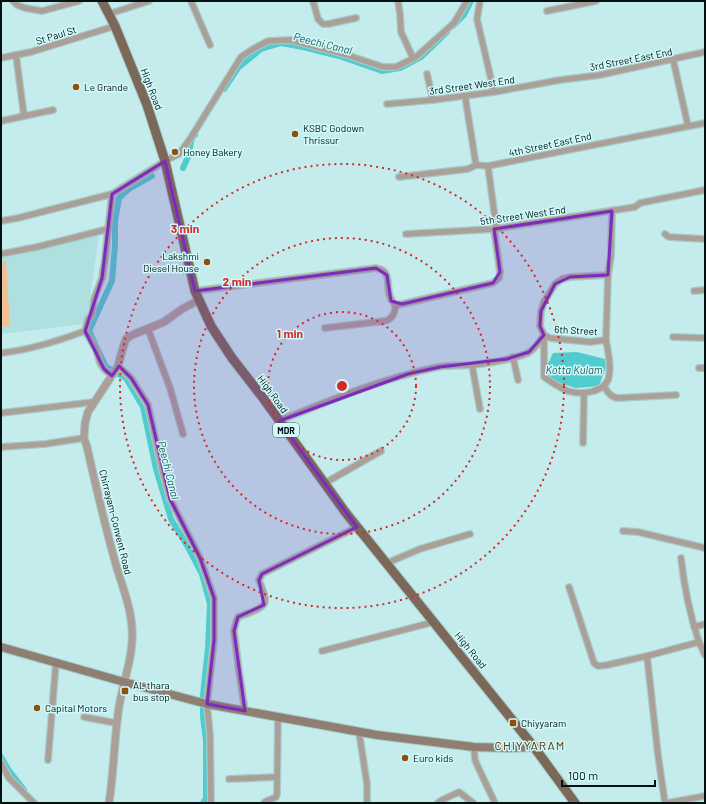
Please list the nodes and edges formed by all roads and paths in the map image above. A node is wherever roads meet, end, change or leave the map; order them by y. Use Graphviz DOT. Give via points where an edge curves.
graph roads {
  1 [pos="13,1"];
  2 [pos="79,1"];
  3 [pos="102,1"];
  4 [pos="149,1"];
  5 [pos="191,1"];
  6 [pos="313,1"];
  7 [pos="398,1"];
  8 [pos="467,1"];
  9 [pos="480,1"];
  10 [pos="596,1"];
  11 [pos="547,11"];
  12 [pos="109,14"];
  13 [pos="356,18"];
  14 [pos="115,26"];
  15 [pos="210,45"];
  16 [pos="705,52"];
  17 [pos="16,55"];
  18 [pos="1,58"];
  19 [pos="413,58"];
  20 [pos="673,59"];
  21 [pos="427,74"];
  22 [pos="560,80"];
  23 [pos="494,92"];
  24 [pos="465,96"];
  25 [pos="433,100"];
  26 [pos="387,104"];
  27 [pos="53,110"];
  28 [pos="24,116"];
  29 [pos="1,121"];
  30 [pos="705,123"];
  31 [pos="688,126"];
  32 [pos="165,161"];
  33 [pos="476,165"];
  34 [pos="488,166"];
  35 [pos="399,177"];
  36 [pos="705,190"];
  37 [pos="112,194"];
  38 [pos="612,211"];
  39 [pos="1,221"];
  40 [pos="108,229"];
  41 [pos="494,229"];
  42 [pos="406,234"];
  43 [pos="665,234"];
  44 [pos="705,239"];
  45 [pos="1,254"];
  46 [pos="608,275"];
  47 [pos="705,290"];
  48 [pos="195,291"];
  49 [pos="694,291"];
  50 [pos="199,300"];
  51 [pos="396,304"];
  52 [pos="148,328"];
  53 [pos="325,328"];
  54 [pos="85,331"];
  55 [pos="544,335"];
  56 [pos="674,337"];
  57 [pos="705,338"];
  58 [pos="606,340"];
  59 [pos="1,353"];
  60 [pos="513,357"];
  61 [pos="472,365"];
  62 [pos="115,371"];
  63 [pos="518,380"];
  64 [pos="604,386"];
  65 [pos="584,393"];
  66 [pos="676,395"];
  67 [pos="94,402"];
  68 [pos="480,409"];
  69 [pos="1,413"];
  70 [pos="279,421"];
  71 [pos="183,434"];
  72 [pos="84,438"];
  73 [pos="584,443"];
  74 [pos="1,447"];
  75 [pos="380,451"];
  76 [pos="325,483"];
  77 [pos="358,526"];
  78 [pos="623,530"];
  79 [pos="470,534"];
  80 [pos="705,548"];
  81 [pos="681,558"];
  82 [pos="387,563"];
  83 [pos="569,587"];
  84 [pos="434,622"];
  85 [pos="705,624"];
  86 [pos="694,627"];
  87 [pos="699,642"];
  88 [pos="1,647"];
  89 [pos="322,651"];
  90 [pos="705,655"];
  91 [pos="647,656"];
  92 [pos="56,662"];
  93 [pos="124,682"];
  94 [pos="203,703"];
  95 [pos="245,711"];
  96 [pos="84,717"];
  97 [pos="278,717"];
  98 [pos="116,723"];
  99 [pos="359,732"];
  100 [pos="474,747"];
  101 [pos="534,747"];
  102 [pos="48,760"];
  103 [pos="1,763"];
  104 [pos="277,777"];
  105 [pos="229,779"];
  106 [pos="705,796"];
  107 [pos="209,802"];
  108 [pos="34,803"];
  109 [pos="109,803"];
  110 [pos="264,803"];
  111 [pos="367,803"];
  112 [pos="438,803"];
  113 [pos="473,803"];
  114 [pos="496,803"];
  115 [pos="574,803"];
  116 [pos="666,803"];
  1 -- 2 [label="street" via="25,8 42,11"];
  3 -- 12 [label="main road, High Road / MDR"];
  4 -- 12 [label="street"];
  5 -- 15 [label="street"];
  6 -- 13 [label="street" via="318,19 323,24"];
  7 -- 19 [label="street" via="401,32"];
  8 -- 19 [label="street" via="454,22"];
  9 -- 23 [label="street" via="477,19"];
  10 -- 11 [label="street"];
  12 -- 14 [label="main road, High Road / MDR"];
  14 -- 17 [label="street, St Paul St"];
  14 -- 32 [label="main road, High Road / MDR" via="147,105"];
  16 -- 20 [label="street, 3rd Street East End"];
  17 -- 18 [label="street, St Paul St"];
  17 -- 28 [label="street"];
  19 -- 32 [label="street" via="396,67 383,67 290,40 268,41 241,57 190,139 179,154"];
  20 -- 22 [label="street, 3rd Street East End" via="600,75"];
  20 -- 31 [label="street"];
  21 -- 25 [label="street"];
  22 -- 23 [label="street, 3rd Street West End"];
  23 -- 24 [label="street, 3rd Street West End"];
  24 -- 25 [label="street, 3rd Street West End"];
  24 -- 33 [label="street"];
  25 -- 26 [label="street, 3rd Street West End"];
  27 -- 28 [label="street"];
  28 -- 29 [label="street"];
  30 -- 31 [label="street, 4th Street East End"];
  31 -- 34 [label="street, 4th Street East End"];
  32 -- 37 [label="street"];
  32 -- 48 [label="main road, High Road / MDR"];
  33 -- 34 [label="street, 4th Street East End"];
  33 -- 35 [label="street, 4th Street East End"];
  34 -- 41 [label="street" via="496,226"];
  36 -- 38 [label="street, 5th Street West End"];
  37 -- 39 [label="street"];
  37 -- 40 [label="street"];
  38 -- 41 [label="street, 5th Street West End"];
  38 -- 46 [label="street, 6th Street"];
  40 -- 45 [label="street"];
  40 -- 54 [label="street" via="102,278"];
  41 -- 42 [label="street, 5th Street West End"];
  41 -- 51 [label="street" via="500,272 499,278 493,283"];
  43 -- 44 [label="street" via="669,237"];
  46 -- 55 [label="street, 6th Street" via="570,277 555,284 541,311 540,326"];
  46 -- 58 [label="street, 6th Street"];
  47 -- 49 [label="street"];
  48 -- 50 [label="main road, High Road / MDR"];
  48 -- 51 [label="street" via="376,268 387,275 390,297"];
  50 -- 52 [label="street, Chirrayam-Convent Road" via="164,322"];
  50 -- 70 [label="main road, High Road / MDR" via="211,326 232,358"];
  51 -- 53 [label="street" via="390,320"];
  52 -- 62 [label="street, Chirrayam-Convent Road" via="126,340"];
  52 -- 71 [label="street" via="170,388"];
  54 -- 59 [label="street" via="47,344"];
  54 -- 62 [label="street" via="104,369"];
  55 -- 58 [label="street, 6th Street" via="550,338 590,342"];
  55 -- 60 [label="street" via="538,345 529,352"];
  55 -- 65 [label="street" via="544,377 570,392"];
  56 -- 57 [label="street"];
  58 -- 64 [label="street" via="610,362 608,380"];
  60 -- 61 [label="street"];
  60 -- 63 [label="street"];
  61 -- 68 [label="street"];
  61 -- 70 [label="street" via="440,367 408,374 346,394"];
  62 -- 67 [label="street, Chirrayam-Convent Road"];
  62 -- 94 [label="street" via="131,378 148,405 170,499 200,558 214,598 214,640"];
  64 -- 65 [label="street" via="598,391"];
  64 -- 66 [label="street" via="614,398"];
  65 -- 73 [label="street"];
  67 -- 69 [label="street"];
  67 -- 72 [label="street, Chirrayam-Convent Road" via="88,412"];
  70 -- 76 [label="main road, High Road / MDR"];
  72 -- 74 [label="street"];
  72 -- 93 [label="street, Chirrayam-Convent Road" via="131,617 132,647"];
  75 -- 76 [label="street"];
  76 -- 77 [label="main road, High Road / MDR"];
  77 -- 82 [label="main road, High Road / MDR"];
  77 -- 95 [label="street" via="262,574 259,580 266,600 264,605 238,617 234,631"];
  78 -- 80 [label="street"];
  79 -- 82 [label="street" via="420,549"];
  81 -- 86 [label="street"];
  82 -- 84 [label="main road, High Road / MDR"];
  83 -- 91 [label="street" via="594,663 598,666 607,665"];
  84 -- 89 [label="street"];
  84 -- 101 [label="main road, High Road / MDR"];
  85 -- 86 [label="street"];
  86 -- 87 [label="street"];
  87 -- 90 [label="street"];
  87 -- 91 [label="street"];
  88 -- 92 [label="main road"];
  91 -- 116 [label="street"];
  92 -- 93 [label="main road"];
  92 -- 102 [label="street"];
  93 -- 94 [label="main road"];
  93 -- 98 [label="street, Chirrayam-Convent Road"];
  94 -- 95 [label="main road"];
  94 -- 107 [label="street" via="210,735"];
  95 -- 97 [label="main road"];
  96 -- 98 [label="street"];
  97 -- 99 [label="main road"];
  97 -- 104 [label="street"];
  98 -- 109 [label="street, Chirrayam-Convent Road"];
  99 -- 100 [label="main road"];
  99 -- 111 [label="street"];
  100 -- 101 [label="main road"];
  100 -- 114 [label="street" via="478,767"];
  101 -- 115 [label="main road, High Road / MDR"];
  103 -- 108 [label="street" via="10,778"];
  104 -- 105 [label="street"];
  104 -- 110 [label="street" via="276,797"];
  106 -- 116 [label="street"];
  112 -- 113 [label="street" via="459,792"];
}
